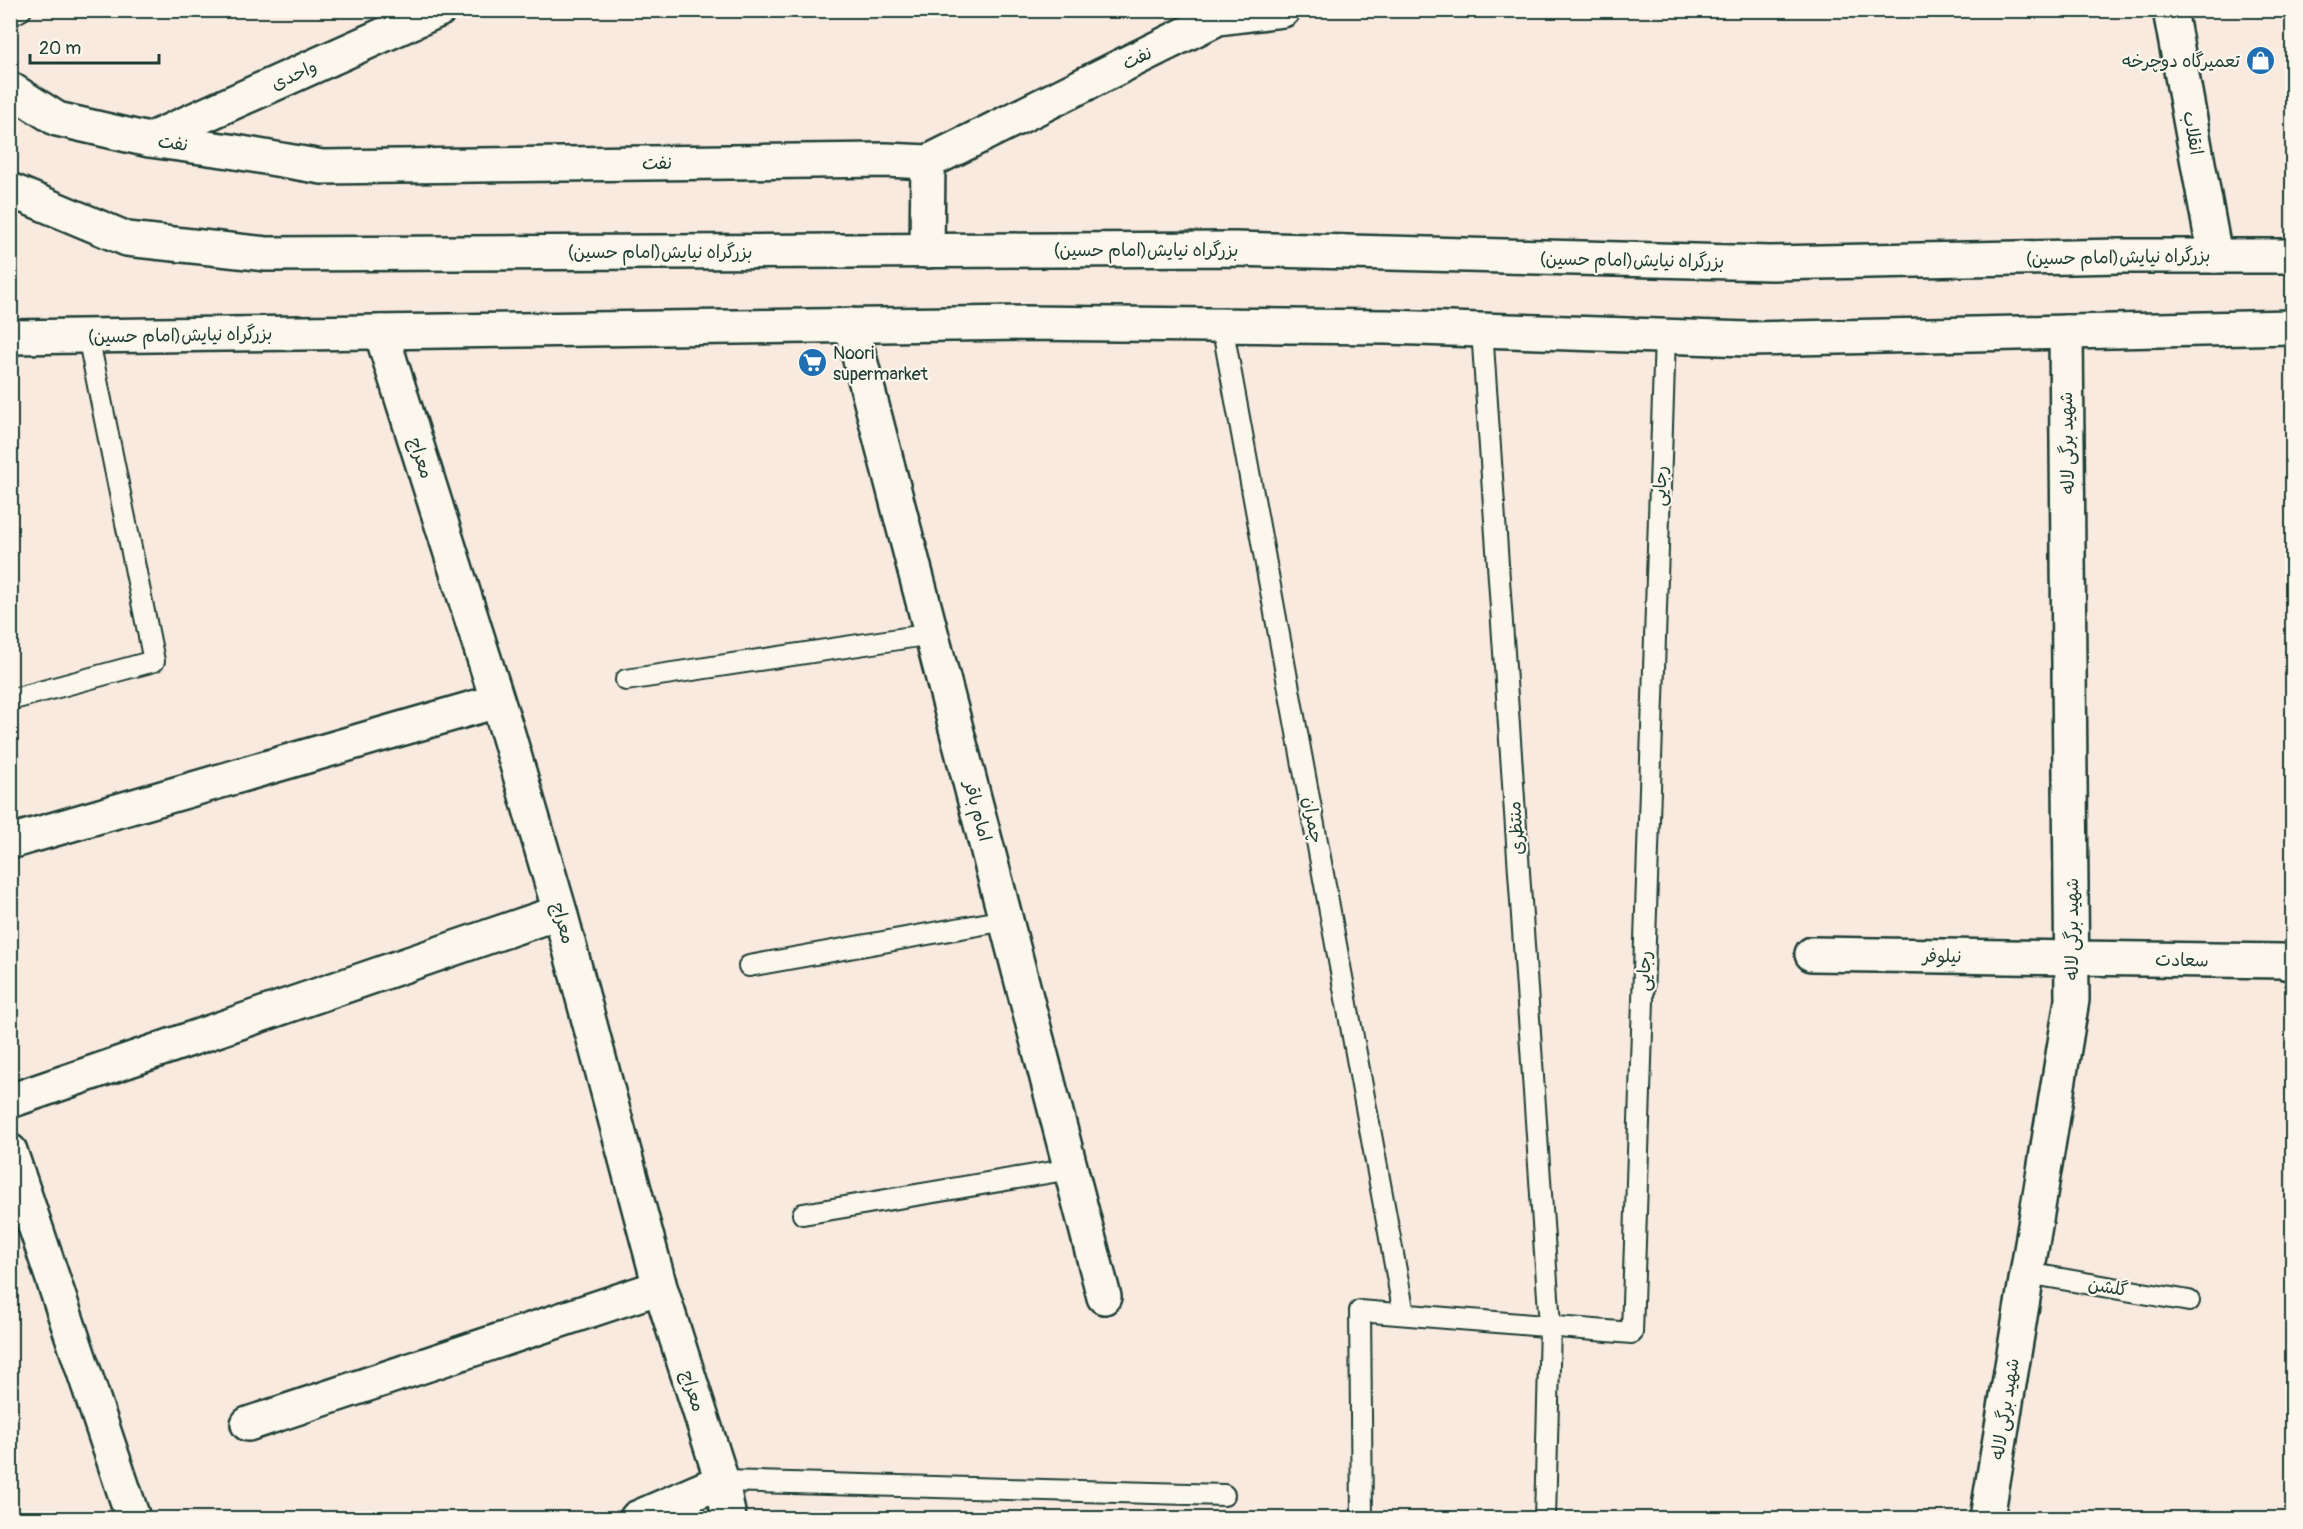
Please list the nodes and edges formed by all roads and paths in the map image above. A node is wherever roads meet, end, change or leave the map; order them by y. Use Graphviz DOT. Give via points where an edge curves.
graph roads {
  1 [pos="21,10"];
  2 [pos="439,10"];
  3 [pos="1283,10"];
  4 [pos="2170,10"];
  5 [pos="10,15"];
  6 [pos="1186,23"];
  7 [pos="10,89"];
  8 [pos="149,140"];
  9 [pos="928,162"];
  10 [pos="10,190"];
  11 [pos="927,251"];
  12 [pos="2215,256"];
  13 [pos="2292,256"];
  14 [pos="851,325"];
  15 [pos="1222,325"];
  16 [pos="2292,327"];
  17 [pos="1482,330"];
  18 [pos="381,332"];
  19 [pos="2066,332"];
  20 [pos="88,336"];
  21 [pos="1665,336"];
  22 [pos="10,337"];
  23 [pos="932,634"];
  24 [pos="626,680"];
  25 [pos="10,700"];
  26 [pos="497,701"];
  27 [pos="10,842"];
  28 [pos="560,912"];
  29 [pos="1006,920"];
  30 [pos="1812,954"];
  31 [pos="2072,958"];
  32 [pos="2292,964"];
  33 [pos="749,966"];
  34 [pos="10,1101"];
  35 [pos="10,1151"];
  36 [pos="1071,1169"];
  37 [pos="803,1214"];
  38 [pos="2027,1273"];
  39 [pos="660,1287"];
  40 [pos="1104,1297"];
  41 [pos="2189,1301"];
  42 [pos="1404,1314"];
  43 [pos="1550,1326"];
  44 [pos="248,1424"];
  45 [pos="722,1481"];
  46 [pos="1224,1495"];
  47 [pos="133,1518"];
  48 [pos="637,1518"];
  49 [pos="729,1518"];
  50 [pos="1362,1518"];
  51 [pos="1545,1518"];
  52 [pos="1987,1518"];
  1 -- 5 [label="lane"];
  2 -- 8 [label="main road, واحدی"];
  3 -- 6 [label="main road, نفت"];
  4 -- 12 [label="main road, انقلاب"];
  6 -- 9 [label="main road, نفت" via="1063,93"];
  7 -- 8 [label="main road, نفت" via="57,119"];
  8 -- 9 [label="main road, نفت" via="322,167"];
  9 -- 11 [label="main road"];
  10 -- 11 [label="main road, بزرگراه نیایش(امام حسین)" via="127,239 266,254"];
  11 -- 12 [label="main road, بزرگراه نیایش(امام حسین)" via="1235,249 1770,263"];
  12 -- 13 [label="main road, بزرگراه نیایش(امام حسین)"];
  14 -- 15 [label="main road, بزرگراه نیایش(امام حسین)"];
  14 -- 18 [label="main road, بزرگراه نیایش(امام حسین)"];
  14 -- 23 [label="main road, امام باقر"];
  15 -- 17 [label="main road, بزرگراه نیایش(امام حسین)"];
  15 -- 42 [label="lane, چمران"];
  16 -- 19 [label="main road, بزرگراه نیایش(امام حسین)"];
  17 -- 21 [label="main road, بزرگراه نیایش(امام حسین)"];
  17 -- 43 [label="lane, منتظری"];
  18 -- 20 [label="main road, بزرگراه نیایش(امام حسین)"];
  18 -- 26 [label="main road, معراج"];
  19 -- 21 [label="main road, بزرگراه نیایش(امام حسین)" via="1748,339"];
  19 -- 31 [label="main road, شهید برگی لاله"];
  20 -- 22 [label="main road, بزرگراه نیایش(امام حسین)"];
  20 -- 25 [label="lane" via="154,661"];
  21 -- 43 [label="lane, رجایی" via="1632,1333"];
  23 -- 24 [label="lane"];
  23 -- 29 [label="main road, امام باقر"];
  26 -- 27 [label="main road"];
  26 -- 28 [label="main road, معراج"];
  28 -- 34 [label="main road"];
  28 -- 39 [label="main road, معراج"];
  29 -- 33 [label="lane"];
  29 -- 36 [label="main road, امام باقر"];
  30 -- 31 [label="main road, نیلوفر"];
  31 -- 32 [label="main road, سعادت"];
  31 -- 38 [label="main road, شهید برگی لاله" via="2072,1000"];
  35 -- 47 [label="main road"];
  36 -- 37 [label="lane"];
  36 -- 40 [label="main road, امام باقر"];
  38 -- 41 [label="lane, گلشن"];
  38 -- 52 [label="main road, شهید برگی لاله"];
  39 -- 44 [label="main road"];
  39 -- 45 [label="main road, معراج"];
  42 -- 43 [label="lane, رجایی"];
  42 -- 50 [label="lane, رجایی" via="1360,1311"];
  43 -- 51 [label="lane, منتظری"];
  45 -- 46 [label="lane"];
  45 -- 48 [label="main road"];
  45 -- 49 [label="main road, معراج"];
}
